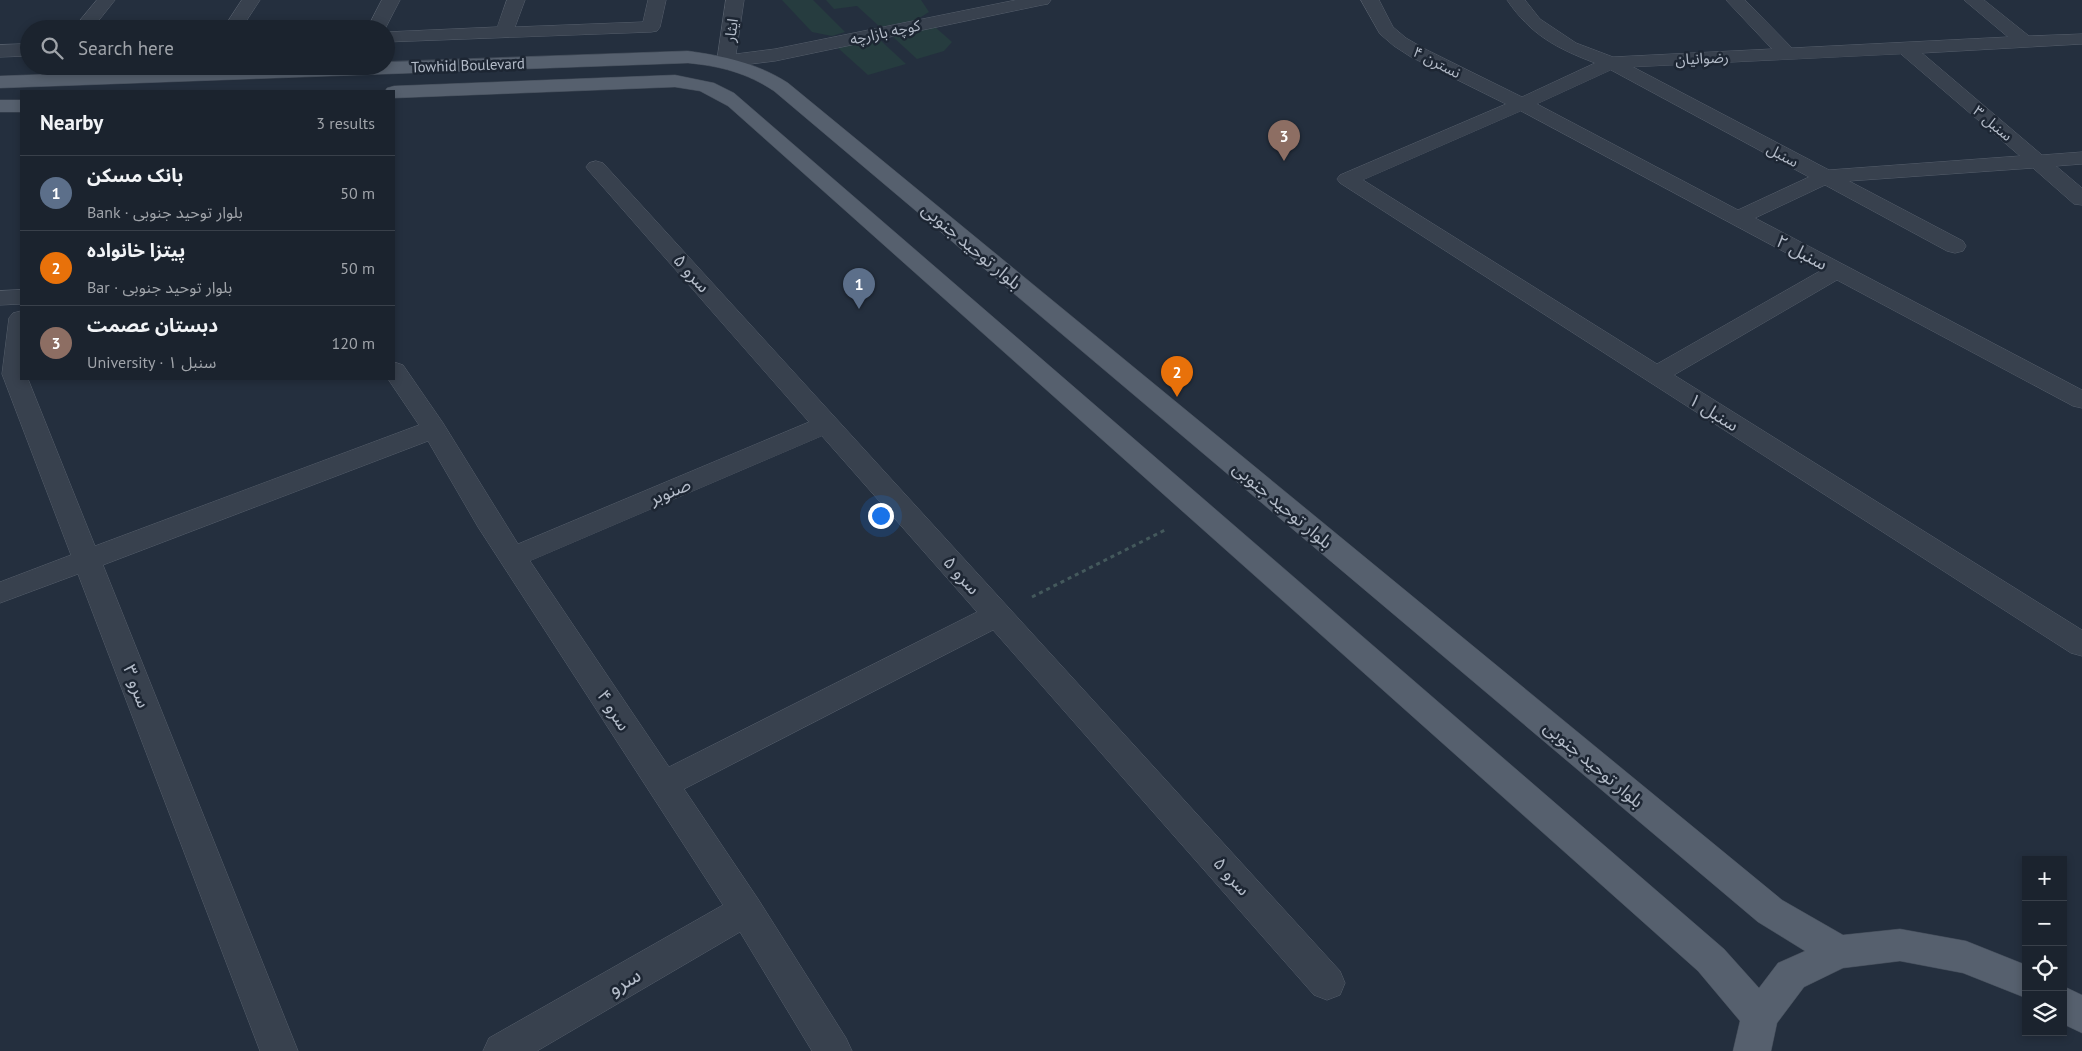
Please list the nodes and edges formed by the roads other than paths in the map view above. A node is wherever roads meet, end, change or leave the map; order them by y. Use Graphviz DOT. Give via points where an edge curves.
graph roads {
  1 [pos="106,0"];
  2 [pos="252,0"];
  3 [pos="391,0"];
  4 [pos="516,0"];
  5 [pos="657,0"];
  6 [pos="735,0"];
  7 [pos="1042,0"];
  8 [pos="1370,0"];
  9 [pos="1516,0"];
  10 [pos="1735,0"];
  11 [pos="1973,0"];
  12 [pos="89,20"];
  13 [pos="238,20"];
  14 [pos="381,20"];
  15 [pos="504,32"];
  16 [pos="395,36"];
  17 [pos="2082,39"];
  18 [pos="2026,42"];
  19 [pos="1905,48"];
  20 [pos="20,50"];
  21 [pos="0,51"];
  22 [pos="1786,53"];
  23 [pos="726,61"];
  24 [pos="1611,63"];
  25 [pos="395,68"];
  26 [pos="193,75"];
  27 [pos="0,82"];
  28 [pos="700,84"];
  29 [pos="395,92"];
  30 [pos="1522,104"];
  31 [pos="0,106"];
  32 [pos="20,106"];
  33 [pos="2082,158"];
  34 [pos="2036,160"];
  35 [pos="596,167"];
  36 [pos="1825,177"];
  37 [pos="1346,179"];
  38 [pos="2082,199"];
  39 [pos="1738,218"];
  40 [pos="1955,246"];
  41 [pos="1837,270"];
  42 [pos="20,297"];
  43 [pos="0,298"];
  44 [pos="20,326"];
  45 [pos="395,371"];
  46 [pos="1656,375"];
  47 [pos="2082,400"];
  48 [pos="827,424"];
  49 [pos="434,429"];
  50 [pos="514,558"];
  51 [pos="87,560"];
  52 [pos="0,593"];
  53 [pos="997,614"];
  54 [pos="2082,645"];
  55 [pos="664,785"];
  56 [pos="746,910"];
  57 [pos="1840,952"];
  58 [pos="2022,980"];
  59 [pos="1327,982"];
  60 [pos="2067,1007"];
  61 [pos="1760,1016"];
  62 [pos="2082,1016"];
  63 [pos="279,1051"];
  64 [pos="502,1051"];
  65 [pos="833,1051"];
  66 [pos="1752,1051"];
  1 -- 12 [label="street"];
  2 -- 13 [label="street"];
  3 -- 14 [label="street"];
  4 -- 15 [label="street"];
  5 -- 15 [label="street" via="651,27"];
  6 -- 23 [label="street, ایثار"];
  7 -- 23 [label="street, کوچه بازارچه" via="775,55"];
  8 -- 30 [label="street, نسترن ۴" via="1386,30 1400,42"];
  9 -- 24 [label="street, سنبل" via="1541,28 1570,47"];
  10 -- 22 [label="street"];
  11 -- 18 [label="street"];
  15 -- 16 [label="street"];
  17 -- 18 [label="street, رضوانیان"];
  18 -- 19 [label="street, رضوانیان"];
  19 -- 22 [label="street, رضوانیان"];
  19 -- 34 [label="street, سنبل ۳"];
  20 -- 21 [label="street"];
  22 -- 24 [label="street, رضوانیان"];
  23 -- 25 [label="main road, Towhid Boulevard" via="688,57"];
  23 -- 28 [label="main road"];
  23 -- 57 [label="main road, بلوار توحید جنوبی" via="764,74 781,86 1770,911"];
  24 -- 30 [label="street, رضوانیان"];
  24 -- 36 [label="street, سنبل"];
  26 -- 27 [label="main road, Towhid Boulevard"];
  28 -- 29 [label="main road, Towhid Boulevard" via="675,81"];
  28 -- 61 [label="main road" via="719,90 735,102 1201,511 1711,960"];
  30 -- 37 [label="street, رضوانیان"];
  30 -- 39 [label="street, سنبل ۲"];
  31 -- 32 [label="main road"];
  33 -- 34 [label="street"];
  34 -- 36 [label="street"];
  34 -- 38 [label="street, سنبل ۳"];
  35 -- 48 [label="street, سرو ۵"];
  36 -- 39 [label="street"];
  36 -- 40 [label="street, سنبل"];
  37 -- 46 [label="street, سنبل ۱"];
  39 -- 41 [label="street, سنبل ۲"];
  41 -- 46 [label="street"];
  41 -- 47 [label="street, سنبل ۲"];
  42 -- 43 [label="street"];
  44 -- 51 [label="street, سرو ۳" via="14,374"];
  45 -- 49 [label="street, سرو ۴"];
  46 -- 54 [label="street, سنبل ۱"];
  48 -- 50 [label="street, صنوبر"];
  48 -- 53 [label="street, سرو ۵"];
  49 -- 50 [label="street, سرو ۴"];
  49 -- 51 [label="street"];
  50 -- 55 [label="street, سرو ۴"];
  51 -- 52 [label="street"];
  51 -- 63 [label="street, سرو ۳"];
  53 -- 55 [label="street"];
  53 -- 59 [label="street, سرو ۵"];
  55 -- 56 [label="street, سرو ۴"];
  56 -- 64 [label="street, سرو"];
  56 -- 65 [label="street, سرو ۴"];
  57 -- 58 [label="main road" via="1900,945 1966,957"];
  57 -- 61 [label="main road" via="1791,975"];
  60 -- 62 [label="main road"];
  61 -- 66 [label="main road"];
}
